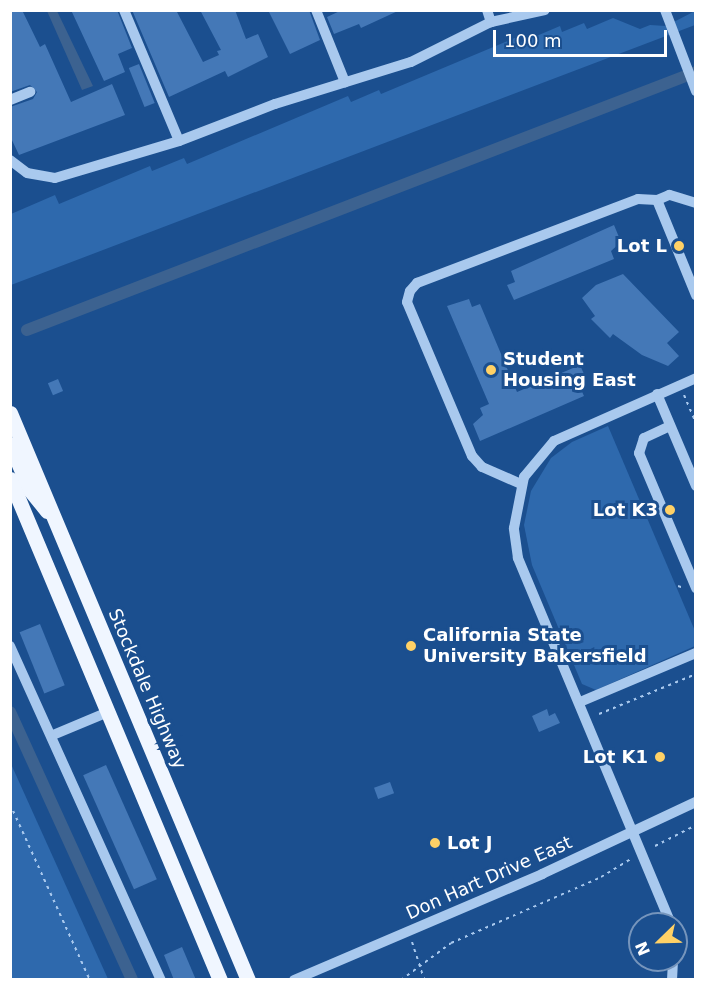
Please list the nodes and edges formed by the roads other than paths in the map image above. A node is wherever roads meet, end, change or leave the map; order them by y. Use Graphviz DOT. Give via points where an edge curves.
graph roads {
  1 [pos="124,10"];
  2 [pos="316,10"];
  3 [pos="487,10"];
  4 [pos="545,10"];
  5 [pos="665,10"];
  6 [pos="491,22"];
  7 [pos="345,82"];
  8 [pos="696,91"];
  9 [pos="30,92"];
  10 [pos="10,100"];
  11 [pos="179,141"];
  12 [pos="10,160"];
  13 [pos="657,200"];
  14 [pos="696,203"];
  15 [pos="696,295"];
  16 [pos="696,378"];
  17 [pos="657,394"];
  18 [pos="10,413"];
  19 [pos="670,426"];
  20 [pos="10,444"];
  21 [pos="10,479"];
  22 [pos="521,484"];
  23 [pos="696,486"];
  24 [pos="54,517"];
  25 [pos="696,588"];
  26 [pos="10,646"];
  27 [pos="696,653"];
  28 [pos="580,702"];
  29 [pos="108,712"];
  30 [pos="53,735"];
  31 [pos="696,802"];
  32 [pos="633,832"];
  33 [pos="666,912"];
  34 [pos="161,980"];
  35 [pos="220,980"];
  36 [pos="248,980"];
  37 [pos="294,980"];
  1 -- 11 [label="street"];
  2 -- 7 [label="street"];
  3 -- 6 [label="street"];
  4 -- 6 [label="street"];
  5 -- 8 [label="street"];
  6 -- 7 [label="street" via="411,62"];
  7 -- 11 [label="street"];
  9 -- 10 [label="street"];
  11 -- 12 [label="street" via="55,178 27,173"];
  13 -- 14 [label="street" via="677,195"];
  13 -- 15 [label="street"];
  13 -- 22 [label="street" via="646,198 628,203 417,283 410,291 407,302 472,456 482,467"];
  16 -- 17 [label="street"];
  17 -- 19 [label="street"];
  17 -- 22 [label="street" via="554,441 530,467"];
  18 -- 24 [label="main road, Stockdale Highway"];
  19 -- 23 [label="street"];
  19 -- 25 [label="street" via="644,438 639,453"];
  20 -- 24 [label="main road" via="30,490"];
  21 -- 29 [label="main road"];
  22 -- 28 [label="street" via="514,528 518,558"];
  24 -- 36 [label="main road, Stockdale Highway"];
  26 -- 30 [label="street"];
  27 -- 28 [label="street"];
  28 -- 32 [label="street"];
  29 -- 30 [label="street"];
  29 -- 35 [label="main road"];
  30 -- 34 [label="street"];
  31 -- 32 [label="street, Don Hart Drive East"];
  32 -- 33 [label="street"];
  32 -- 37 [label="street, Don Hart Drive East"];
}
